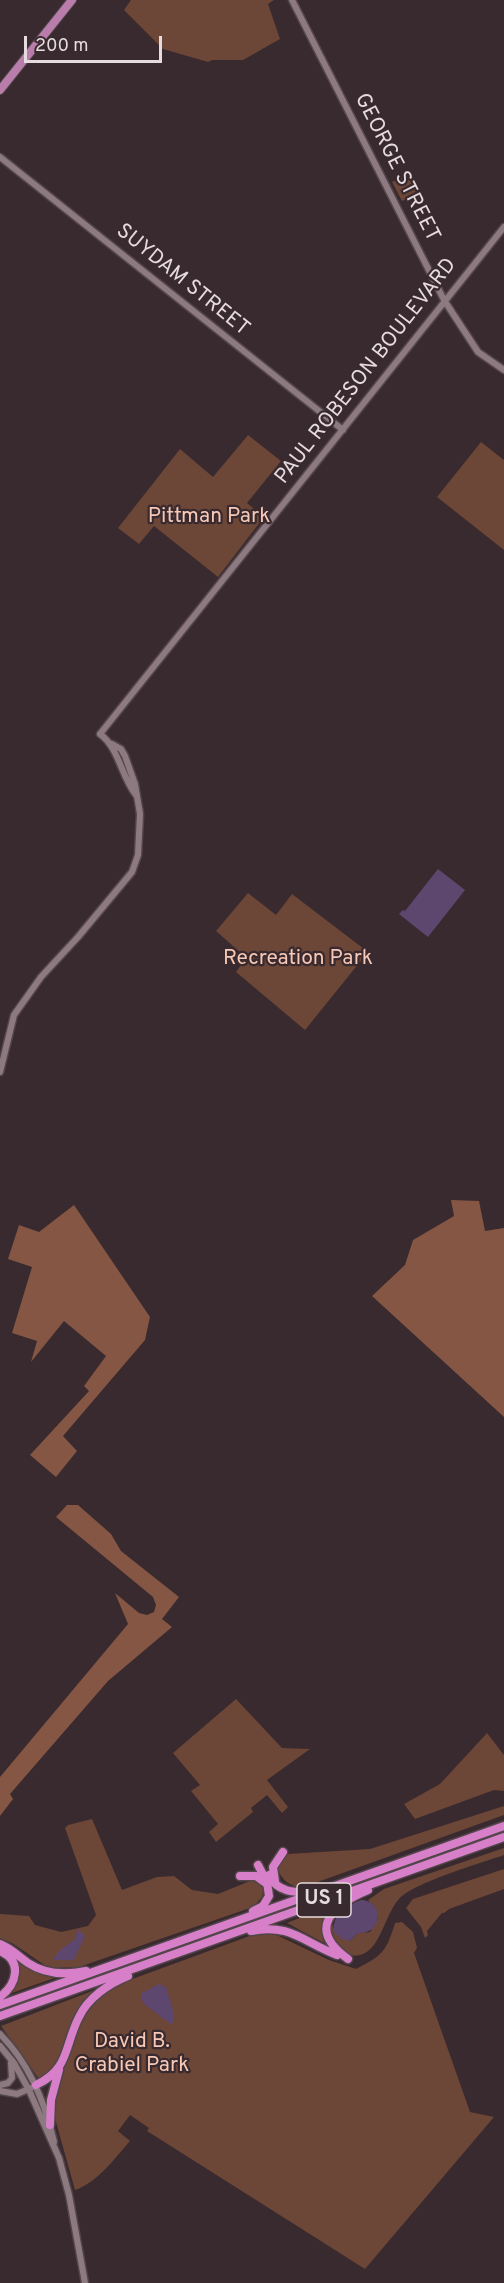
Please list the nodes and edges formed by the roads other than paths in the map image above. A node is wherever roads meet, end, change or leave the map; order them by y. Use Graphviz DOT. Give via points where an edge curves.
graph roads {
  1 [pos="72,0"];
  2 [pos="292,0"];
  3 [pos="0,90"];
  4 [pos="0,157"];
  5 [pos="504,227"];
  6 [pos="444,300"];
  7 [pos="504,370"];
  8 [pos="343,430"];
  9 [pos="112,744"];
  10 [pos="136,795"];
  11 [pos="0,1072"];
  12 [pos="504,1826"];
  13 [pos="504,1837"];
  14 [pos="283,1852"];
  15 [pos="426,1864"];
  16 [pos="240,1876"];
  17 [pos="268,1885"];
  18 [pos="278,1887"];
  19 [pos="330,1889"];
  20 [pos="229,1924"];
  21 [pos="221,1937"];
  22 [pos="0,1944"];
  23 [pos="0,1951"];
  24 [pos="164,1958"];
  25 [pos="118,1964"];
  26 [pos="0,1997"];
  27 [pos="0,2006"];
  28 [pos="0,2016"];
  29 [pos="0,2034"];
  30 [pos="0,2046"];
  31 [pos="9,2057"];
  32 [pos="60,2067"];
  33 [pos="0,2085"];
  34 [pos="32,2087"];
  35 [pos="0,2091"];
  36 [pos="50,2125"];
  37 [pos="56,2150"];
  38 [pos="85,2283"];
  1 -- 3 [label="main road"];
  2 -- 6 [label="street, GEORGE STREET"];
  4 -- 8 [label="street, SUYDAM STREET"];
  5 -- 6 [label="street, PAUL ROBESON BOULEVARD"];
  6 -- 7 [label="street, GEORGE STREET" via="478,352"];
  6 -- 8 [label="street, PAUL ROBESON BOULEVARD"];
  8 -- 9 [label="street, PAUL ROBESON BOULEVARD" via="100,734"];
  9 -- 10 [label="street"];
  9 -- 10 [label="street" via="121,749"];
  10 -- 11 [label="street" via="140,840 132,872 41,977 10,1022"];
  12 -- 19 [label="highway, US 1"];
  13 -- 15 [label="highway, US 1"];
  14 -- 18 [label="highway" via="272,1870"];
  15 -- 21 [label="highway, US 1"];
  15 -- 21 [label="highway" via="336,1907 328,1920 327,1935 334,1949 348,1959 278,1928"];
  16 -- 17 [label="highway" via="256,1876"];
  17 -- 18 [label="highway" via="260,1864"];
  17 -- 20 [label="highway" via="268,1899 263,1906"];
  18 -- 19 [label="highway" via="296,1893"];
  19 -- 20 [label="highway, US 1"];
  20 -- 25 [label="highway, US 1"];
  21 -- 24 [label="highway, US 1"];
  22 -- 25 [label="highway" via="36,1968 53,1973 75,1973"];
  23 -- 26 [label="highway" via="12,1959 16,1970 13,1984"];
  24 -- 28 [label="highway, US 1"];
  24 -- 32 [label="highway" via="114,1983 90,2001 78,2018"];
  25 -- 27 [label="highway, US 1"];
  29 -- 34 [label="street" via="18,2055"];
  30 -- 31 [label="street"];
  31 -- 33 [label="street" via="12,2078 8,2084"];
  31 -- 34 [label="street"];
  32 -- 34 [label="highway"];
  32 -- 36 [label="highway" via="50,2102"];
  34 -- 35 [label="street" via="14,2094"];
  34 -- 36 [label="street"];
  34 -- 37 [label="street"];
  36 -- 37 [label="street"];
  37 -- 38 [label="street" via="69,2195"];
}
